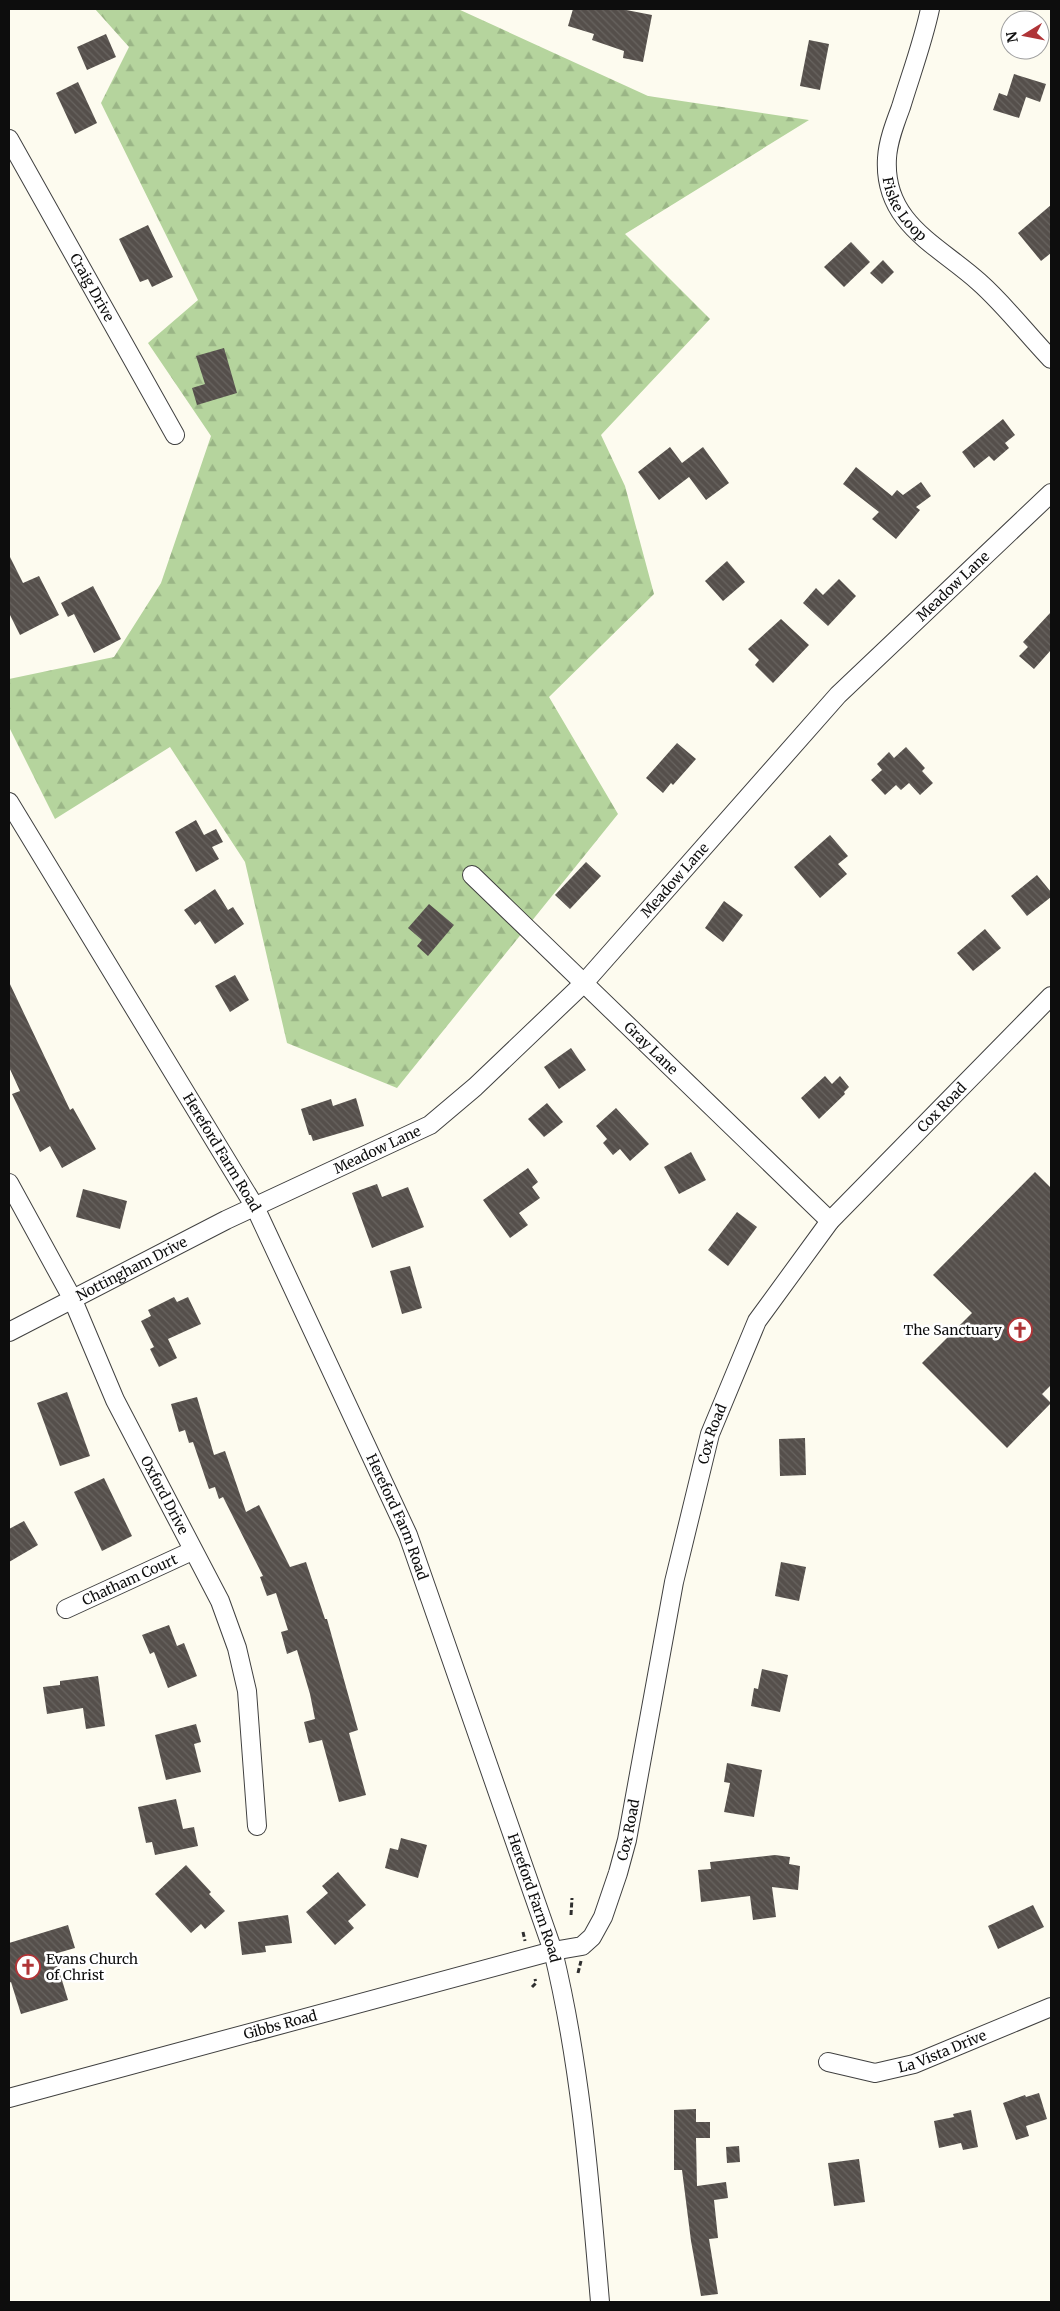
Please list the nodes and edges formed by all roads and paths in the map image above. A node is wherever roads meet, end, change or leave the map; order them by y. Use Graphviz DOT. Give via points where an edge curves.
graph roads {
  1 [pos="930,9"];
  2 [pos="9,139"];
  3 [pos="1051,359"];
  4 [pos="175,436"];
  5 [pos="1051,493"];
  6 [pos="9,802"];
  7 [pos="472,875"];
  8 [pos="584,984"];
  9 [pos="1051,996"];
  10 [pos="9,1183"];
  11 [pos="255,1207"];
  12 [pos="830,1221"];
  13 [pos="72,1298"];
  14 [pos="9,1332"];
  15 [pos="192,1551"];
  16 [pos="66,1609"];
  17 [pos="257,1826"];
  18 [pos="572,1898"];
  19 [pos="571,1916"];
  20 [pos="523,1932"];
  21 [pos="526,1942"];
  22 [pos="553,1951"];
  23 [pos="581,1959"];
  24 [pos="578,1973"];
  25 [pos="535,1978"];
  26 [pos="542,1981"];
  27 [pos="536,1983"];
  28 [pos="532,1987"];
  29 [pos="1051,2007"];
  30 [pos="828,2062"];
  31 [pos="9,2098"];
  32 [pos="600,2302"];
  1 -- 3 [label="street, Fiske Loop" via="890,140 887,182 905,221 936,250 979,282"];
  2 -- 4 [label="street, Craig Drive"];
  5 -- 8 [label="street, Meadow Lane" via="838,695"];
  6 -- 11 [label="street, Hereford Farm Road"];
  7 -- 8 [label="street, Gray Lane"];
  8 -- 11 [label="street, Meadow Lane" via="476,1087 430,1125"];
  8 -- 12 [label="street, Gray Lane"];
  9 -- 12 [label="street, Cox Road"];
  10 -- 13 [label="street, Oxford Drive"];
  11 -- 13 [label="street, Nottingham Drive"];
  11 -- 22 [label="street, Hereford Farm Road" via="408,1535"];
  12 -- 22 [label="street, Cox Road" via="757,1322 710,1434 674,1582 627,1840 618,1873 603,1917 592,1937 582,1946"];
  13 -- 14 [label="street, Nottingham Drive"];
  13 -- 15 [label="street, Oxford Drive" via="114,1400"];
  15 -- 16 [label="street, Chatham Court"];
  15 -- 17 [label="street, Oxford Drive" via="220,1601 238,1648 247,1691"];
  18 -- 19 [label="path"];
  20 -- 21 [label="path"];
  22 -- 31 [label="street, Gibbs Road"];
  22 -- 32 [label="street, Hereford Farm Road" via="563,1990 585,2129"];
  23 -- 24 [label="path"];
  25 -- 27 [label="path"];
  26 -- 27 [label="path"];
  27 -- 28 [label="path"];
  29 -- 30 [label="street, La Vista Drive" via="914,2064 875,2073"];
}
